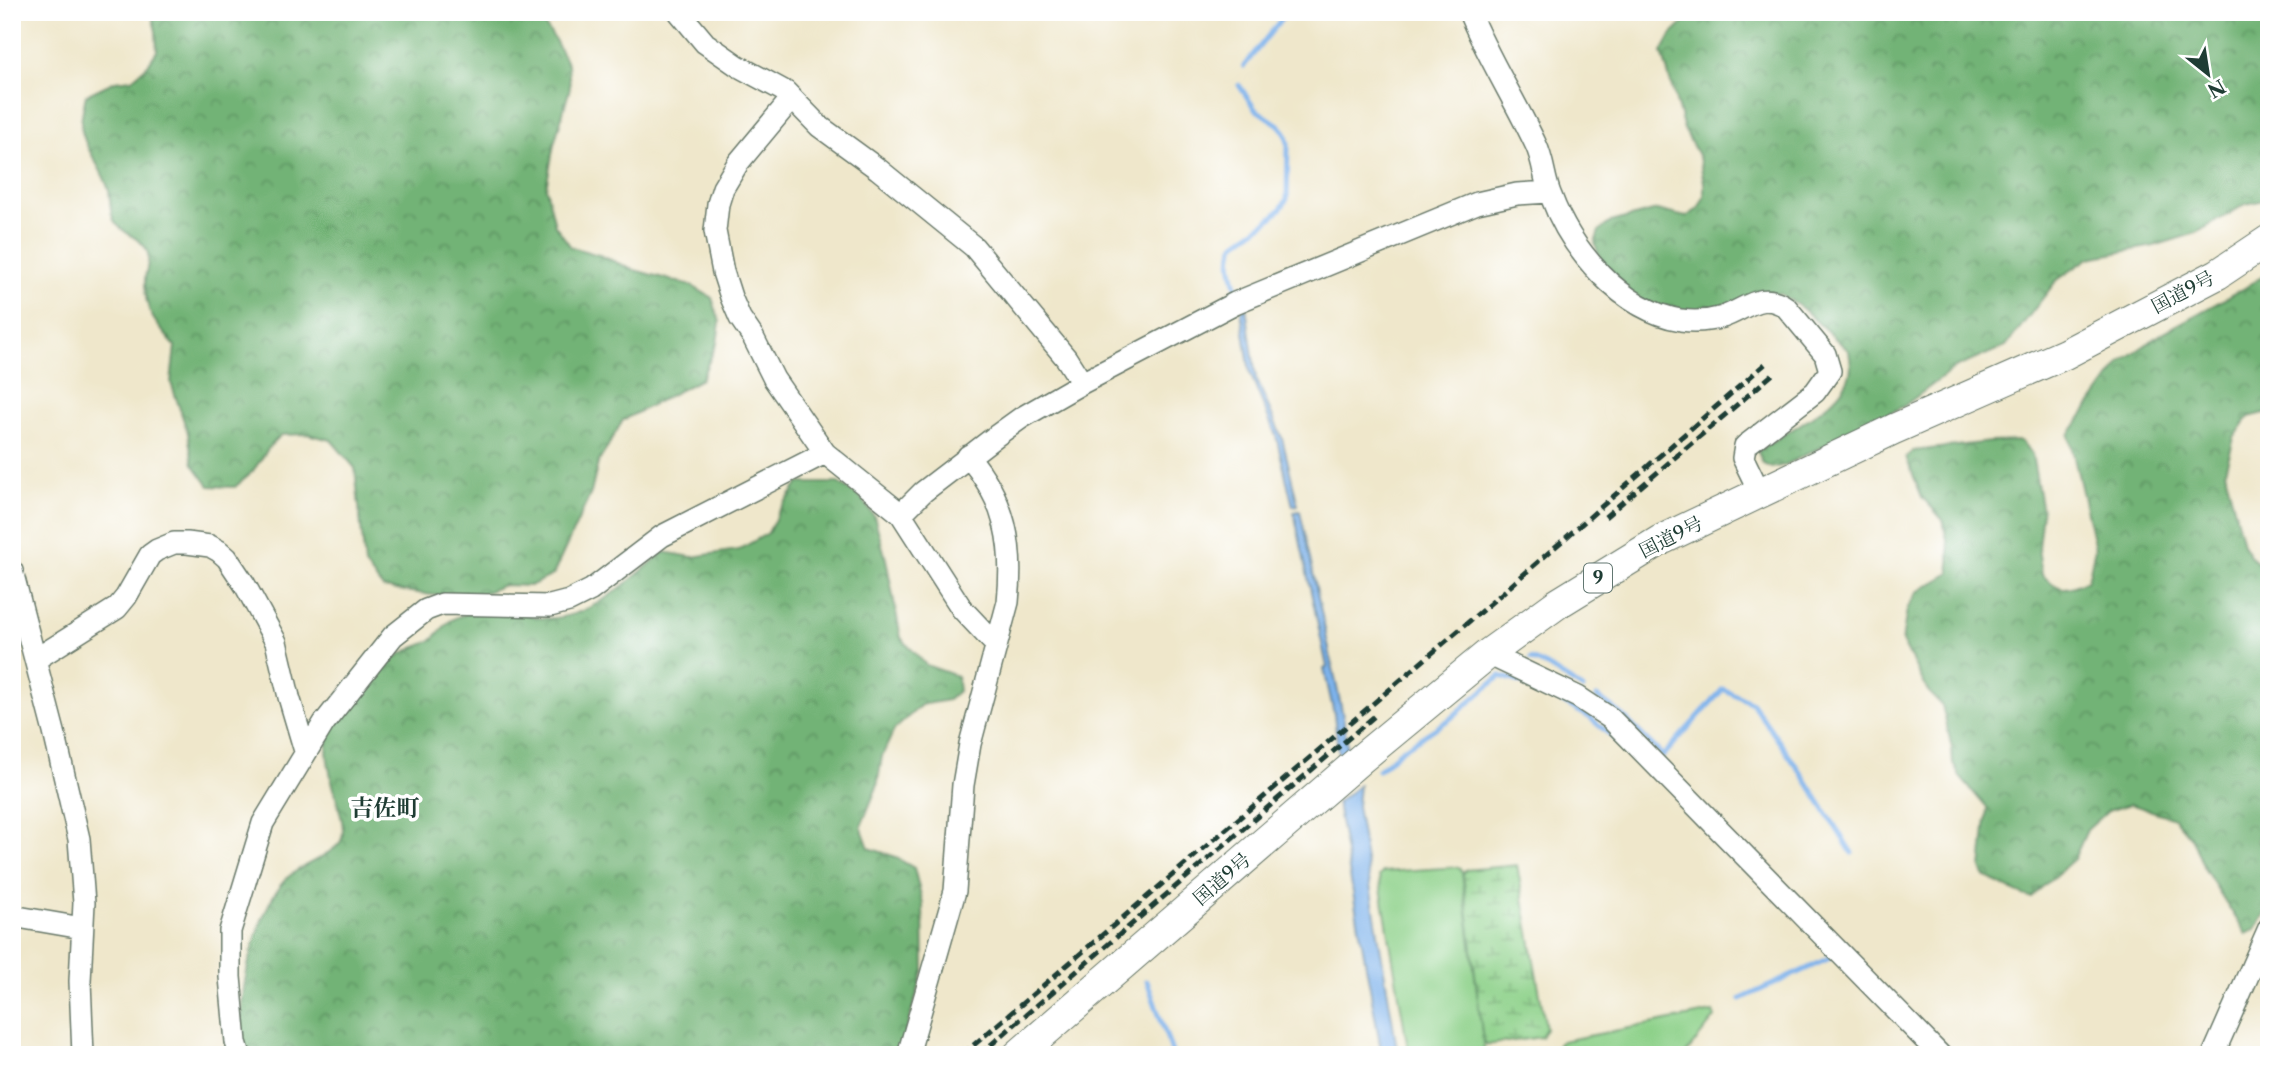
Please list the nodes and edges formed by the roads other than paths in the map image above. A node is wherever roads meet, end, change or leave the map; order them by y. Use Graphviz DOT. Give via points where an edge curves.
graph roads {
  1 [pos="679,12"];
  2 [pos="1469,12"];
  3 [pos="792,97"];
  4 [pos="1549,192"];
  5 [pos="2269,240"];
  6 [pos="1082,383"];
  7 [pos="825,453"];
  8 [pos="968,456"];
  9 [pos="1760,493"];
  10 [pos="901,514"];
  11 [pos="12,571"];
  12 [pos="996,645"];
  13 [pos="1488,654"];
  14 [pos="36,659"];
  15 [pos="305,751"];
  16 [pos="12,916"];
  17 [pos="82,928"];
  18 [pos="2269,928"];
  19 [pos="83,1055"];
  20 [pos="240,1055"];
  21 [pos="908,1055"];
  22 [pos="1018,1055"];
  23 [pos="1940,1055"];
  24 [pos="2213,1055"];
  1 -- 3 [label="street" via="722,56"];
  2 -- 4 [label="street" via="1538,148"];
  3 -- 6 [label="street" via="819,126 984,256"];
  3 -- 7 [label="street" via="737,163 721,196 715,231 723,272 740,318 774,379"];
  4 -- 6 [label="street" via="1477,203 1235,303"];
  4 -- 9 [label="street" via="1583,251 1637,304 1671,318 1705,321 1770,299 1786,307 1825,354 1830,371 1822,385 1745,446 1743,458"];
  5 -- 9 [label="highway, 国道9号 / 9" via="2218,274 2065,354"];
  6 -- 8 [label="street"];
  7 -- 10 [label="street"];
  7 -- 15 [label="street" via="662,536 591,590 569,601 550,606 442,604 426,610 393,636"];
  8 -- 10 [label="street"];
  8 -- 12 [label="street" via="994,494 1009,537 1008,602"];
  9 -- 13 [label="highway, 国道9号 / 9" via="1661,540 1557,604"];
  10 -- 12 [label="street" via="962,609"];
  11 -- 14 [label="street"];
  12 -- 21 [label="street" via="963,785 955,891"];
  13 -- 22 [label="highway, 国道9号 / 9"];
  13 -- 23 [label="street" via="1578,697 1610,718"];
  14 -- 15 [label="street" via="117,608 157,550 174,543 211,546 227,558 276,642"];
  14 -- 17 [label="street" via="79,839"];
  15 -- 20 [label="street" via="263,823 230,931 230,977"];
  16 -- 17 [label="street"];
  17 -- 19 [label="street"];
  18 -- 24 [label="street"];
}
